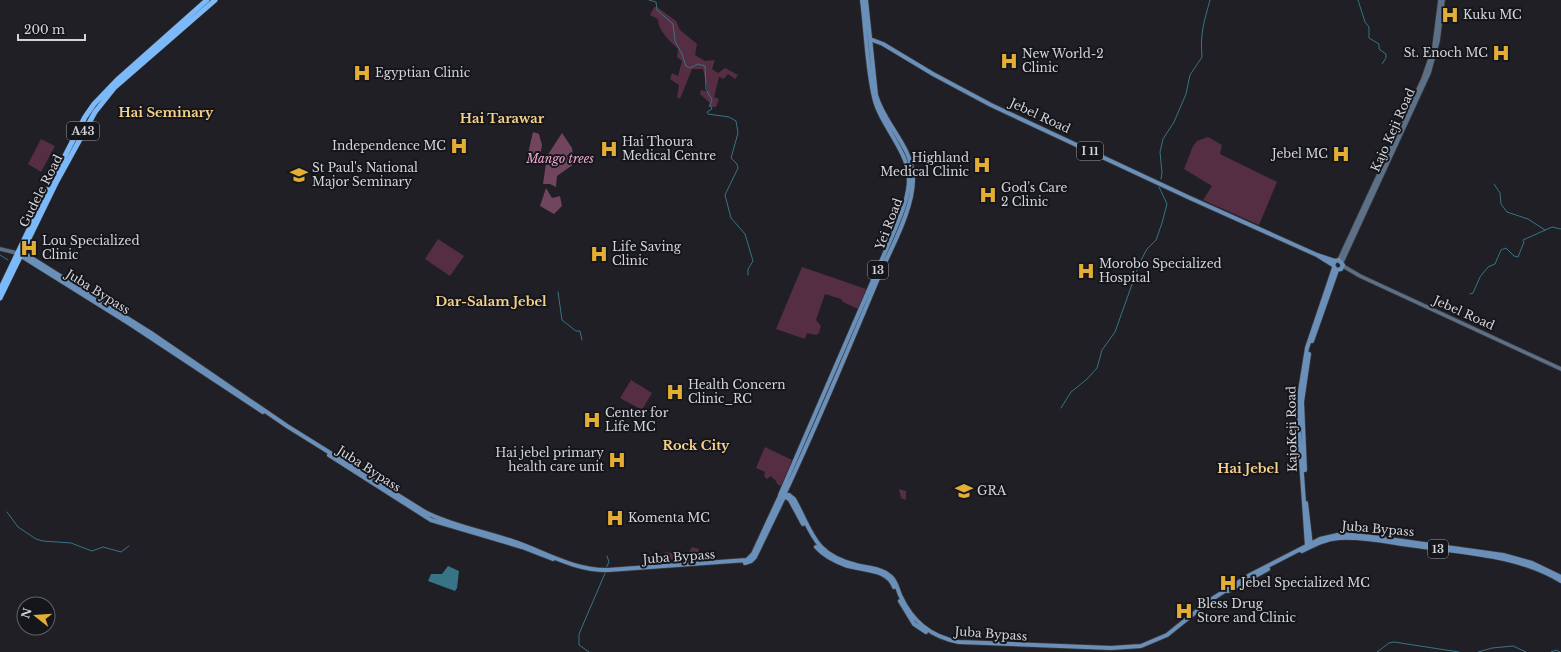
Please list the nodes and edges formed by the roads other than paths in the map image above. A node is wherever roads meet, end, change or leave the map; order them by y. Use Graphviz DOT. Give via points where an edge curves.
graph roads {
  1 [pos="207,0"];
  2 [pos="215,0"];
  3 [pos="862,0"];
  4 [pos="866,0"];
  5 [pos="1442,0"];
  6 [pos="869,38"];
  7 [pos="80,133"];
  8 [pos="0,249"];
  9 [pos="20,253"];
  10 [pos="1338,265"];
  11 [pos="0,290"];
  12 [pos="0,298"];
  13 [pos="1561,369"];
  14 [pos="784,494"];
  15 [pos="781,498"];
  16 [pos="1309,546"];
  17 [pos="1561,577"];
  18 [pos="1561,581"];
  1 -- 7 [label="highway, Gudele Road / A43" via="113,84 94,104"];
  2 -- 7 [label="highway, Gudele Road / A43" via="108,95"];
  3 -- 6 [label="main road"];
  4 -- 6 [label="main road"];
  5 -- 10 [label="main road, Kajo Keji Road" via="1438,41 1429,72"];
  6 -- 10 [label="main road, Jebel Road / I 11" via="991,104"];
  6 -- 14 [label="main road, Yei Road" via="876,95 912,165 912,191 899,229"];
  6 -- 15 [label="main road, Yei Road / 13" via="874,98 904,160 909,175 908,189 896,227"];
  7 -- 9 [label="highway, Gudele Road / A43"];
  8 -- 9 [label="main road, Juba Bypass"];
  9 -- 11 [label="highway, Gudele Road / A43"];
  9 -- 12 [label="highway, Gudele Road / A43"];
  9 -- 15 [label="main road, Juba Bypass" via="151,333 304,436 425,512 443,520 524,544 576,565 603,570 747,560 753,554"];
  9 -- 15 [label="main road, Juba Bypass / 13" via="375,486 440,524 522,547 578,568 601,572 745,563 755,557"];
  10 -- 13 [label="main road, Jebel Road"];
  10 -- 16 [label="main road, KajoKeji Road" via="1312,340 1303,384 1302,421"];
  14 -- 15 [label="main road, Yei Road"];
  14 -- 16 [label="main road, Juba Bypass / 13" via="794,499 820,548 840,560 890,575 904,603 918,623 929,631 954,641 1111,648 1141,646 1167,635 1235,583"];
  15 -- 16 [label="main road, Juba Bypass / 13" via="786,497 790,500 812,540 823,554 845,565 884,575 891,581 907,614 920,628 939,638 965,645 1112,650 1141,648 1168,637 1225,592"];
  16 -- 17 [label="main road, Juba Bypass" via="1324,537 1342,534 1408,541 1516,558"];
  16 -- 18 [label="main road, Juba Bypass / 13" via="1331,539 1351,538 1466,553 1517,562 1539,569"];
}
